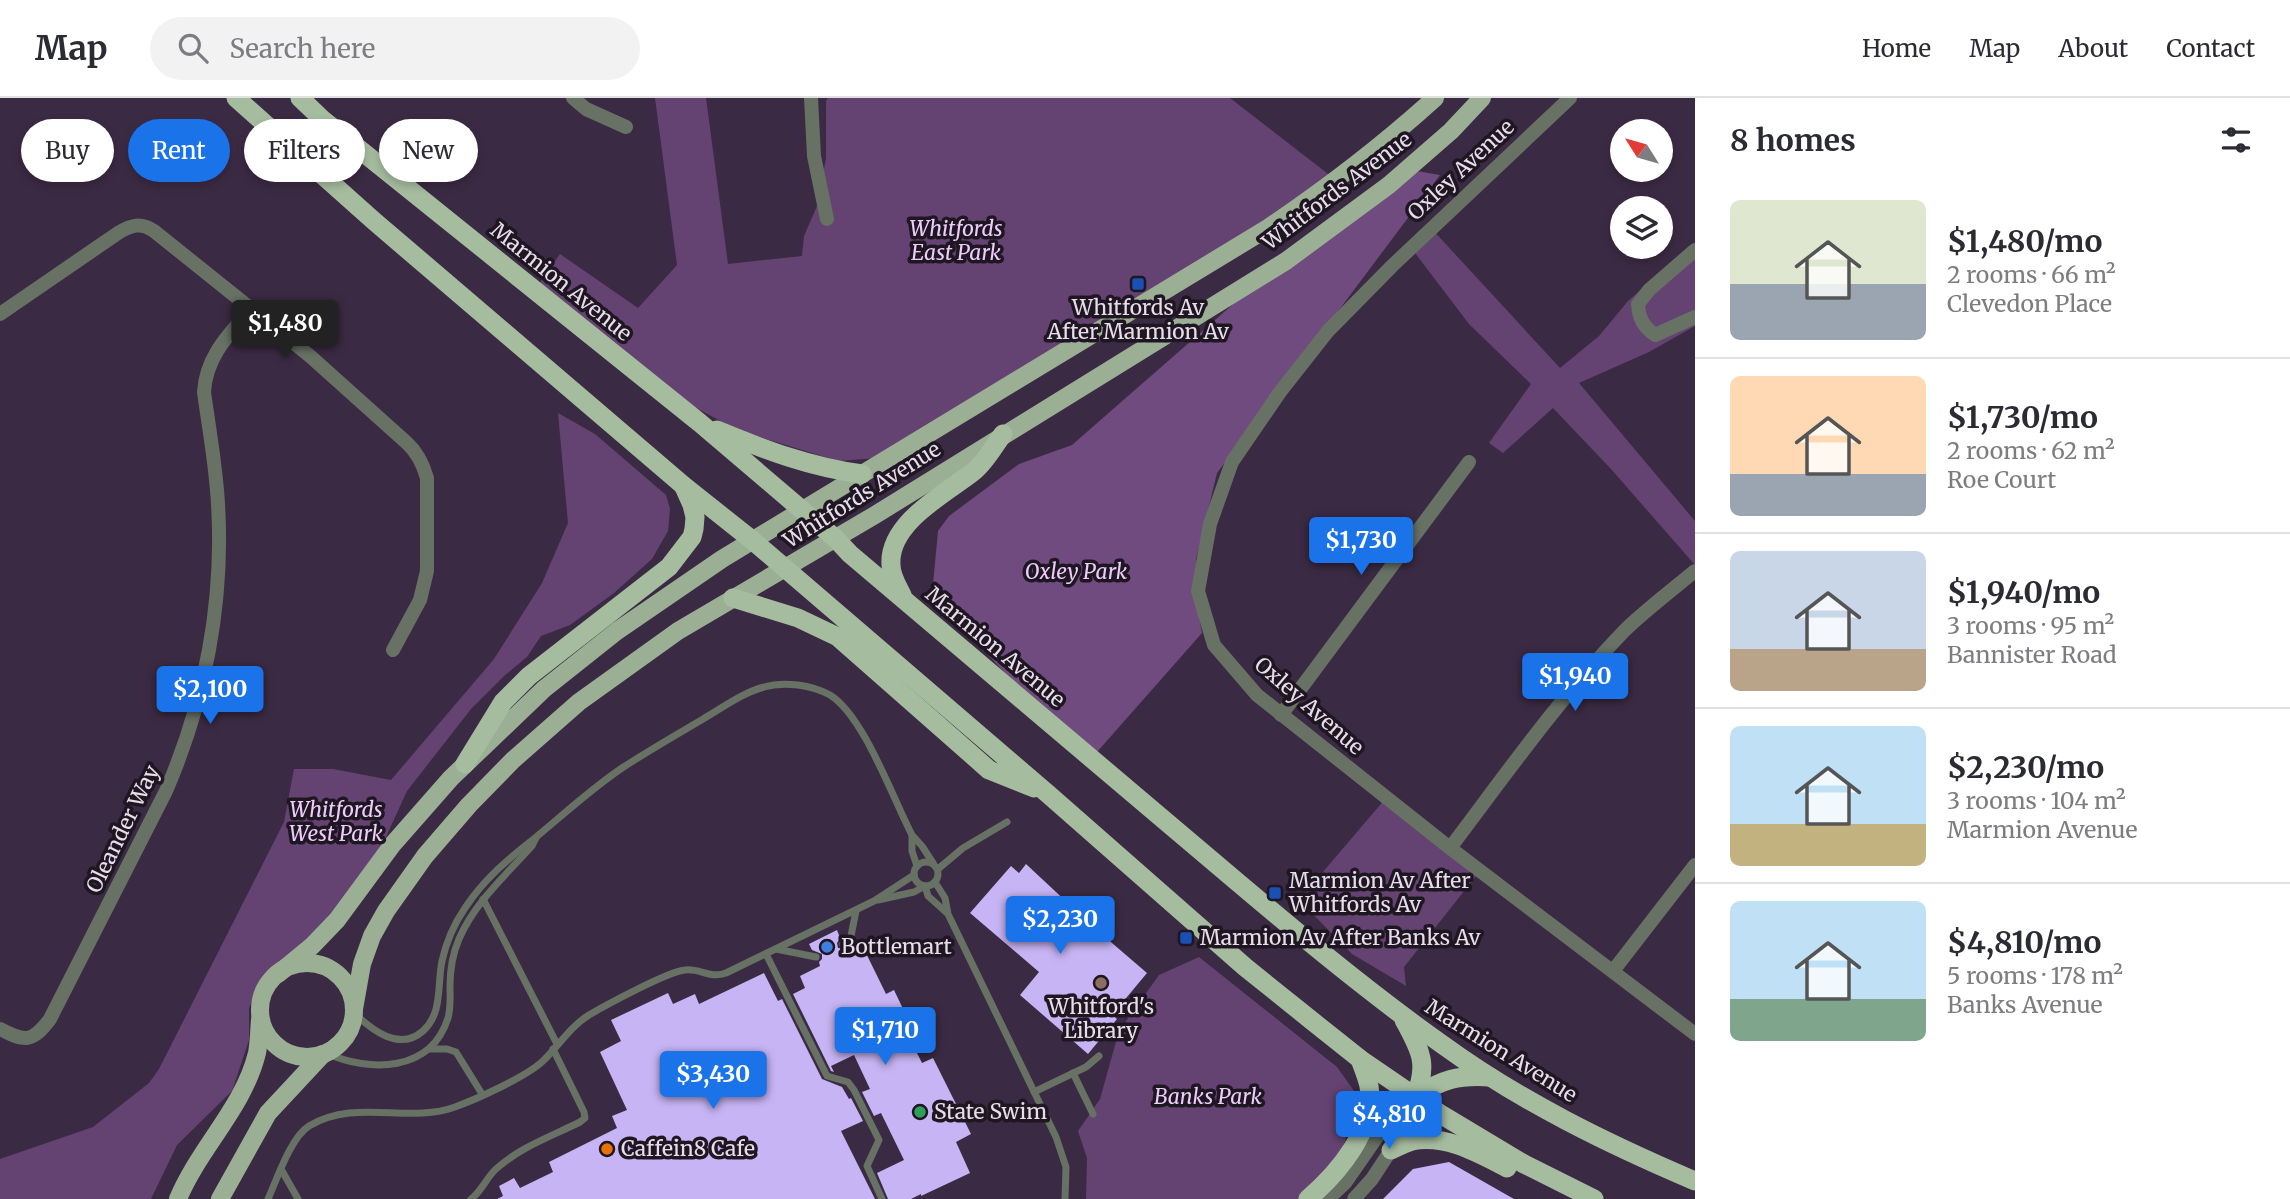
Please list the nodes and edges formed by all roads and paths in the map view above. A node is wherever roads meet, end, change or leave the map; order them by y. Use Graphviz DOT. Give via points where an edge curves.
graph roads {
  1 [pos="299,98"];
  2 [pos="573,98"];
  3 [pos="811,98"];
  4 [pos="1435,98"];
  5 [pos="1482,98"];
  6 [pos="1570,98"];
  7 [pos="235,99"];
  8 [pos="626,127"];
  9 [pos="827,219"];
  10 [pos="1695,250"];
  11 [pos="250,310"];
  12 [pos="0,314"];
  13 [pos="1695,317"];
  14 [pos="700,423"];
  15 [pos="1003,434"];
  16 [pos="1469,462"];
  17 [pos="862,474"];
  18 [pos="684,486"];
  19 [pos="803,511"];
  20 [pos="836,539"];
  21 [pos="752,540"];
  22 [pos="786,569"];
  23 [pos="1695,571"];
  24 [pos="733,598"];
  25 [pos="906,602"];
  26 [pos="393,650"];
  27 [pos="1281,715"];
  28 [pos="465,764"];
  29 [pos="1048,794"];
  30 [pos="1007,822"];
  31 [pos="912,835"];
  32 [pos="536,837"];
  33 [pos="1450,848"];
  34 [pos="1695,865"];
  35 [pos="917,866"];
  36 [pos="935,866"];
  37 [pos="914,875"];
  38 [pos="935,882"];
  39 [pos="925,886"];
  40 [pos="914,892"];
  41 [pos="928,896"];
  42 [pos="483,899"];
  43 [pos="874,901"];
  44 [pos="856,911"];
  45 [pos="948,914"];
  46 [pos="843,944"];
  47 [pos="776,949"];
  48 [pos="766,954"];
  49 [pos="816,957"];
  50 [pos="1614,971"];
  51 [pos="278,974"];
  52 [pos="354,1011"];
  53 [pos="1400,1013"];
  54 [pos="261,1015"];
  55 [pos="0,1029"];
  56 [pos="1695,1034"];
  57 [pos="555,1047"];
  58 [pos="430,1049"];
  59 [pos="324,1054"];
  60 [pos="1099,1056"];
  61 [pos="1360,1059"];
  62 [pos="1073,1073"];
  63 [pos="1494,1078"];
  64 [pos="1034,1092"];
  65 [pos="482,1094"];
  66 [pos="1415,1097"];
  67 [pos="1093,1114"];
  68 [pos="1391,1150"];
  69 [pos="281,1169"];
  70 [pos="1695,1181"];
  71 [pos="178,1199"];
  72 [pos="220,1199"];
  73 [pos="268,1199"];
  74 [pos="298,1199"];
  75 [pos="471,1199"];
  76 [pos="883,1199"];
  77 [pos="1065,1199"];
  78 [pos="1308,1199"];
  79 [pos="1328,1199"];
  80 [pos="1354,1199"];
  81 [pos="1593,1199"];
  1 -- 14 [label="highway, Marmion Avenue"];
  2 -- 8 [label="street"];
  3 -- 9 [label="street" via="814,156"];
  4 -- 17 [label="main road, Whitfords Avenue" via="1328,187 1268,228"];
  5 -- 15 [label="main road, Whitfords Avenue" via="1389,185 1286,261"];
  6 -- 27 [label="street, Oxley Avenue" via="1328,331 1232,462 1210,524 1198,591 1214,645 1257,695"];
  7 -- 18 [label="highway"];
  10 -- 13 [label="street" via="1638,304 1639,319 1656,335"];
  11 -- 12 [label="street" via="155,231 141,225 127,227 95,247"];
  11 -- 26 [label="street" via="310,356 419,457 427,478 427,571 420,600"];
  11 -- 55 [label="street, Oleander Way" via="223,341 205,378 218,501 217,574 208,657 183,753 50,1019 29,1039"];
  14 -- 17 [label="highway" via="779,456"];
  14 -- 19 [label="highway, Marmion Avenue"];
  15 -- 20 [label="main road, Whitfords Avenue"];
  15 -- 25 [label="highway" via="976,471 933,498 896,542 891,565"];
  16 -- 27 [label="street"];
  17 -- 19 [label="main road, Whitfords Avenue"];
  18 -- 21 [label="highway"];
  18 -- 28 [label="highway" via="695,517 694,529 669,568 529,676 503,702"];
  19 -- 20 [label="highway, Marmion Avenue"];
  19 -- 21 [label="main road, Whitfords Avenue"];
  20 -- 22 [label="main road, Whitfords Avenue"];
  20 -- 25 [label="highway, Marmion Avenue"];
  21 -- 22 [label="highway"];
  21 -- 28 [label="main road, Whitfords Avenue" via="593,650"];
  22 -- 24 [label="main road, Whitfords Avenue"];
  22 -- 29 [label="highway"];
  23 -- 33 [label="street" via="1595,662"];
  24 -- 29 [label="highway" via="798,618 838,637 989,770"];
  24 -- 52 [label="main road, Whitfords Avenue" via="626,666 579,702 469,805 386,911 367,951"];
  25 -- 53 [label="highway, Marmion Avenue"];
  27 -- 33 [label="street, Oxley Avenue"];
  28 -- 51 [label="main road, Whitfords Avenue" via="413,820 337,920"];
  29 -- 61 [label="highway" via="1245,967"];
  30 -- 36 [label="lane"];
  31 -- 32 [label="lane" via="844,706 821,691 779,684 742,697 622,768"];
  31 -- 35 [label="lane"];
  31 -- 36 [label="lane"];
  32 -- 42 [label="lane"];
  32 -- 52 [label="lane" via="497,868 463,911 442,960 436,1011 422,1032 402,1040 380,1035"];
  33 -- 50 [label="street, Oxley Avenue"];
  34 -- 50 [label="street"];
  35 -- 36 [label="lane" via="922,862"];
  35 -- 37 [label="lane"];
  36 -- 38 [label="lane" via="939,876"];
  37 -- 39 [label="lane"];
  37 -- 43 [label="lane"];
  38 -- 39 [label="lane"];
  38 -- 45 [label="lane"];
  39 -- 40 [label="lane"];
  39 -- 41 [label="lane"];
  40 -- 41 [label="lane"];
  40 -- 43 [label="lane"];
  41 -- 45 [label="lane"];
  42 -- 57 [label="lane"];
  42 -- 58 [label="lane" via="458,941 451,969 449,1016"];
  43 -- 44 [label="lane"];
  44 -- 46 [label="lane" via="851,936"];
  44 -- 47 [label="lane"];
  45 -- 64 [label="lane"];
  47 -- 48 [label="lane"];
  47 -- 49 [label="lane"];
  48 -- 57 [label="lane" via="721,975 679,971 588,1016"];
  48 -- 76 [label="lane" via="827,1076 848,1082 878,1140 867,1166"];
  50 -- 56 [label="street, Oxley Avenue"];
  51 -- 52 [label="main road" via="303,964 329,968 348,987"];
  51 -- 54 [label="main road" via="264,992"];
  52 -- 59 [label="main road" via="346,1037"];
  53 -- 63 [label="highway, Marmion Avenue"];
  53 -- 66 [label="highway" via="1424,1071"];
  54 -- 59 [label="main road" via="272,1042 284,1051 297,1056"];
  54 -- 71 [label="main road" via="249,1077"];
  57 -- 65 [label="lane" via="532,1070"];
  57 -- 75 [label="lane" via="585,1118 513,1156 494,1170"];
  58 -- 59 [label="lane" via="403,1063 390,1064 344,1061"];
  58 -- 65 [label="lane" via="456,1052"];
  59 -- 72 [label="main road" via="268,1113"];
  60 -- 62 [label="lane"];
  61 -- 66 [label="highway"];
  61 -- 78 [label="highway" via="1369,1085 1369,1106 1359,1137 1331,1179"];
  62 -- 64 [label="lane"];
  62 -- 67 [label="lane"];
  63 -- 66 [label="highway" via="1448,1079"];
  63 -- 70 [label="highway, Marmion Avenue" via="1620,1150"];
  64 -- 77 [label="lane" via="1066,1167"];
  65 -- 69 [label="lane" via="443,1110 330,1116 303,1130"];
  66 -- 68 [label="street" via="1412,1118"];
  66 -- 79 [label="street" via="1398,1108 1345,1184"];
  66 -- 81 [label="highway" via="1524,1164"];
  68 -- 80 [label="street"];
  68 -- 81 [label="highway" via="1412,1141 1447,1142 1560,1194"];
  69 -- 73 [label="lane"];
  69 -- 74 [label="lane"];
}
